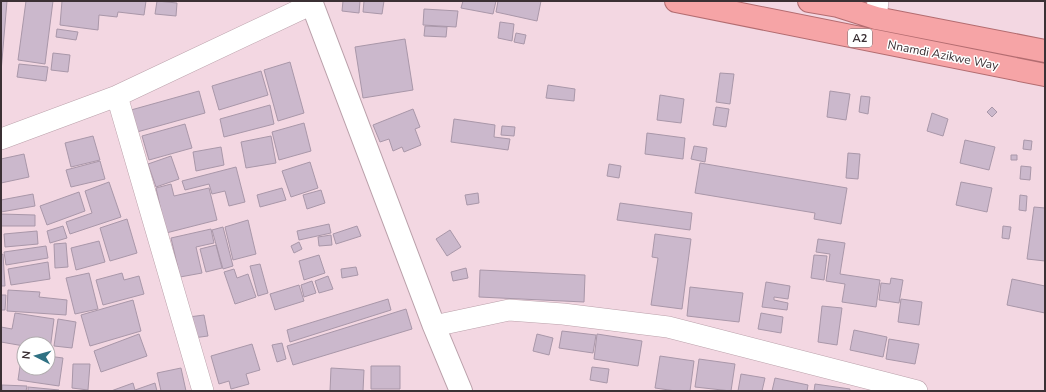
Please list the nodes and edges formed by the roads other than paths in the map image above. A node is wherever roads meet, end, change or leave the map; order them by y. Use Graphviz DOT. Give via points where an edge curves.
graph roads {
  1 [pos="676,1"];
  2 [pos="809,1"];
  3 [pos="311,2"];
  4 [pos="877,10"];
  5 [pos="1045,51"];
  6 [pos="1045,75"];
  7 [pos="117,96"];
  8 [pos="1,140"];
  9 [pos="434,326"];
  10 [pos="204,391"];
  11 [pos="461,391"];
  12 [pos="917,391"];
  1 -- 6 [label="highway, Nnamdi Azikwe Way / A2"];
  2 -- 4 [label="highway, Nnamdi Azikwe Way / A2"];
  3 -- 7 [label="street"];
  3 -- 9 [label="street"];
  4 -- 5 [label="highway, Nnamdi Azikwe Way / A2"];
  7 -- 8 [label="street"];
  7 -- 10 [label="street"];
  9 -- 11 [label="street"];
  9 -- 12 [label="street" via="509,310 563,314 668,328"];
}
